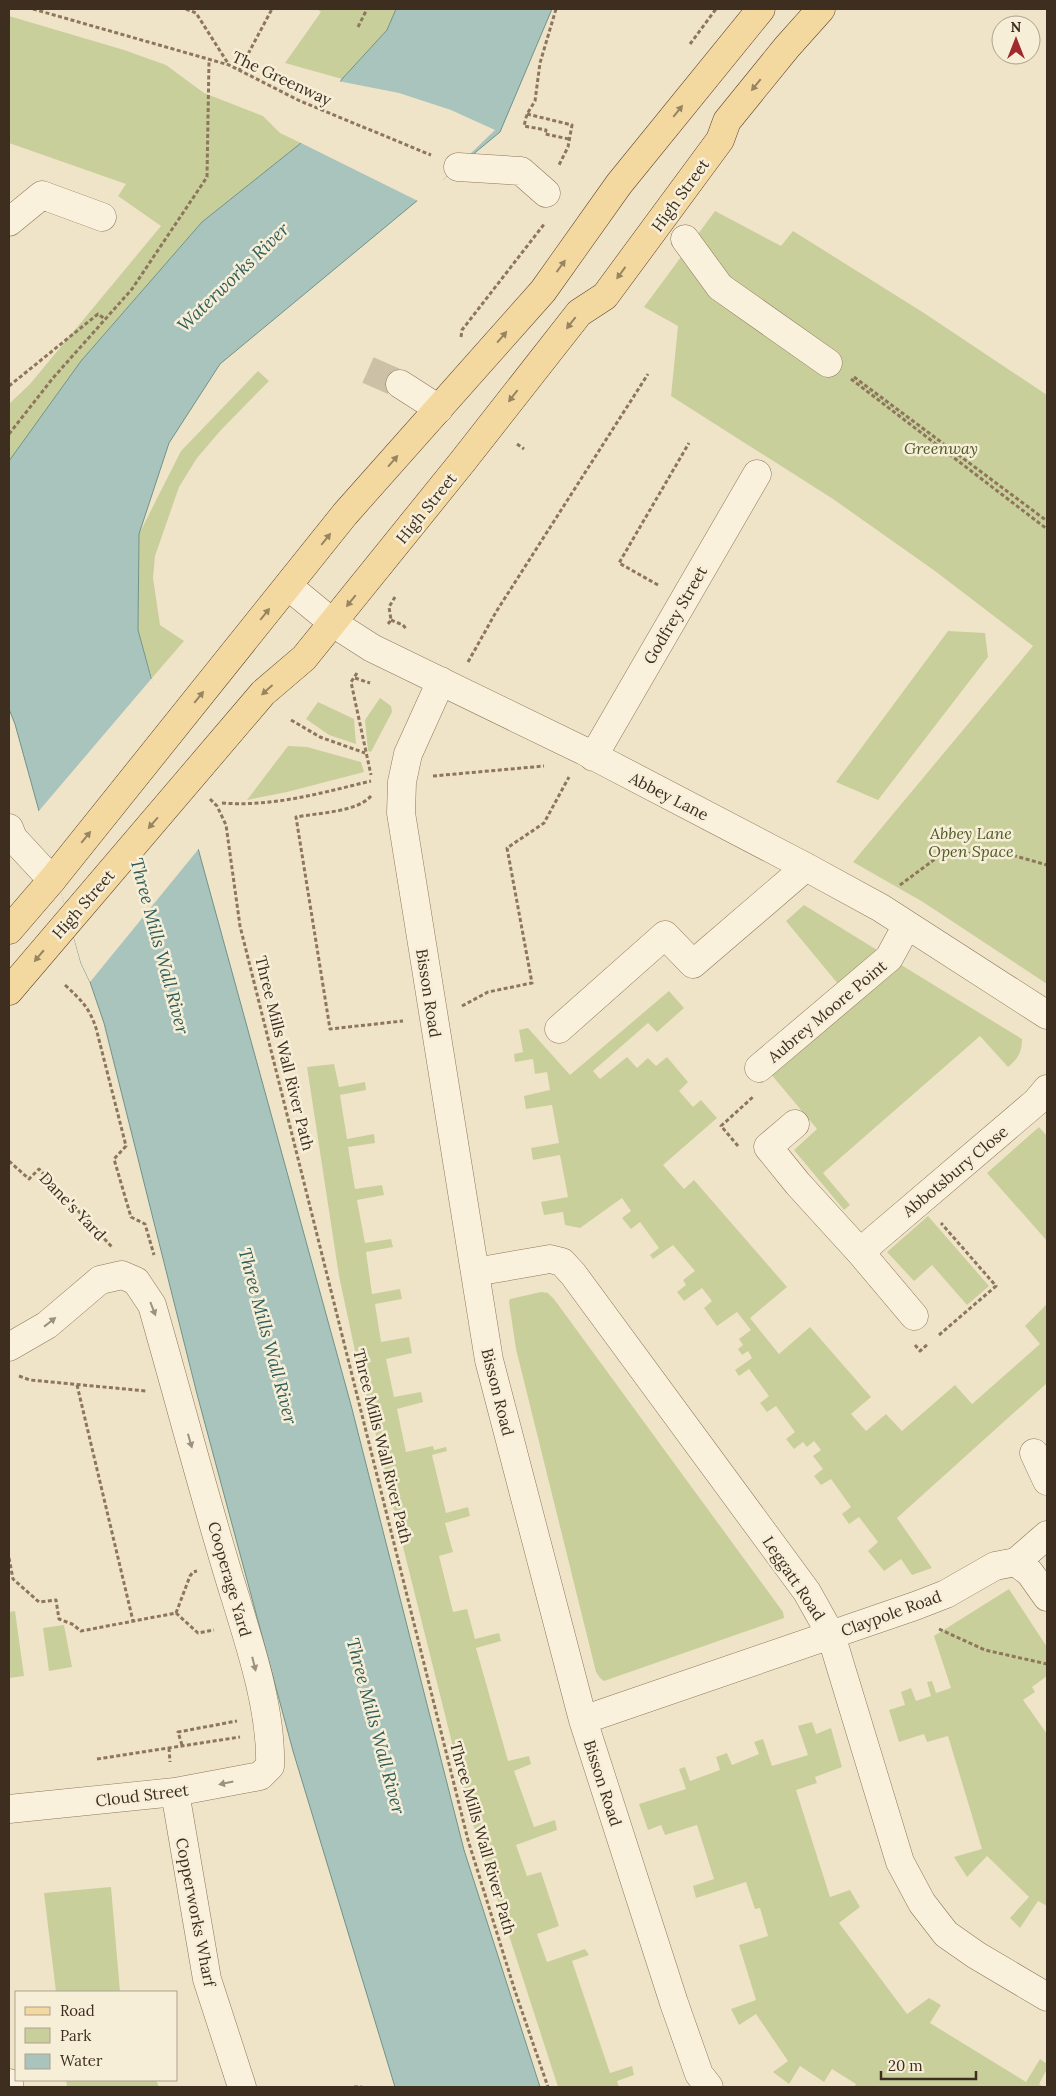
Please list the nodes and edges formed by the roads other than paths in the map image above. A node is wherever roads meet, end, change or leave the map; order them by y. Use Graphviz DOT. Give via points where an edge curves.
graph roads {
  1 [pos="761,9"];
  2 [pos="821,9"];
  3 [pos="458,167"];
  4 [pos="546,193"];
  5 [pos="102,216"];
  6 [pos="9,222"];
  7 [pos="685,239"];
  8 [pos="828,363"];
  9 [pos="400,384"];
  10 [pos="439,409"];
  11 [pos="757,474"];
  12 [pos="288,586"];
  13 [pos="333,623"];
  14 [pos="448,684"];
  15 [pos="588,754"];
  16 [pos="9,828"];
  17 [pos="806,867"];
  18 [pos="54,878"];
  19 [pos="907,925"];
  20 [pos="9,930"];
  21 [pos="9,991"];
  22 [pos="1047,1015"];
  23 [pos="559,1029"];
  24 [pos="759,1068"];
  25 [pos="1047,1089"];
  26 [pos="795,1124"];
  27 [pos="860,1252"];
  28 [pos="475,1272"];
  29 [pos="914,1316"];
  30 [pos="9,1347"];
  31 [pos="1034,1452"];
  32 [pos="1047,1481"];
  33 [pos="1047,1536"];
  34 [pos="1016,1562"];
  35 [pos="1047,1597"];
  36 [pos="831,1635"];
  37 [pos="583,1720"];
  38 [pos="270,1766"];
  39 [pos="175,1792"];
  40 [pos="9,1809"];
  41 [pos="1047,1997"];
  42 [pos="9,2083"];
  43 [pos="9,2087"];
  44 [pos="242,2087"];
  45 [pos="709,2087"];
  10 -- 1 [label="main road, one-way" via="542,291 619,184"];
  2 -- 13 [label="main road, High Street, one-way" via="728,120 720,140 605,296 579,312"];
  3 -- 4 [label="street" via="521,171"];
  5 -- 6 [label="street" via="42,195"];
  7 -- 8 [label="street" via="720,287"];
  9 -- 10 [label="street"];
  12 -- 10 [label="main road, one-way" via="345,514"];
  11 -- 15 [label="street, Godfrey Street" via="684,600"];
  12 -- 13 [label="street, Abbey Lane"];
  18 -- 12 [label="main road, one-way"];
  13 -- 14 [label="street, Abbey Lane" via="372,648"];
  13 -- 21 [label="main road, High Street, one-way" via="304,658 263,693"];
  14 -- 15 [label="street, Abbey Lane"];
  14 -- 28 [label="street, Bisson Road" via="391,784 402,820"];
  15 -- 17 [label="street, Abbey Lane"];
  16 -- 18 [label="street" via="13,838"];
  17 -- 19 [label="street, Abbey Lane"];
  17 -- 23 [label="street" via="693,964 665,935"];
  18 -- 20 [label="main road"];
  19 -- 22 [label="street, Abbey Lane"];
  19 -- 24 [label="street, Aubrey Moore Point" via="889,958"];
  25 -- 27 [label="street, Abbotsbury Close" via="1036,1102"];
  26 -- 27 [label="street" via="768,1147"];
  27 -- 29 [label="street"];
  28 -- 36 [label="street, Leggatt Road" via="550,1260 562,1262 567,1267 806,1592"];
  28 -- 37 [label="street, Bisson Road" via="489,1360"];
  30 -- 38 [label="street, Cooperage Yard, one-way" via="47,1325 100,1280 122,1275 136,1281 152,1305 267,1717"];
  31 -- 32 [label="street"];
  33 -- 34 [label="street, Claypole Road"];
  34 -- 35 [label="street" via="1030,1573"];
  34 -- 36 [label="street, Claypole Road" via="996,1566 946,1594"];
  36 -- 37 [label="street, Claypole Road"];
  36 -- 41 [label="street, Leggatt Road" via="900,1862 922,1904 946,1934 976,1956"];
  37 -- 45 [label="street, Bisson Road" via="674,2003 699,2074"];
  38 -- 39 [label="street, Cloud Street, one-way" via="260,1776"];
  39 -- 40 [label="street, Cloud Street"];
  39 -- 44 [label="street, Copperworks Wharf" via="207,1979"];
  42 -- 43 [label="street"];
}
